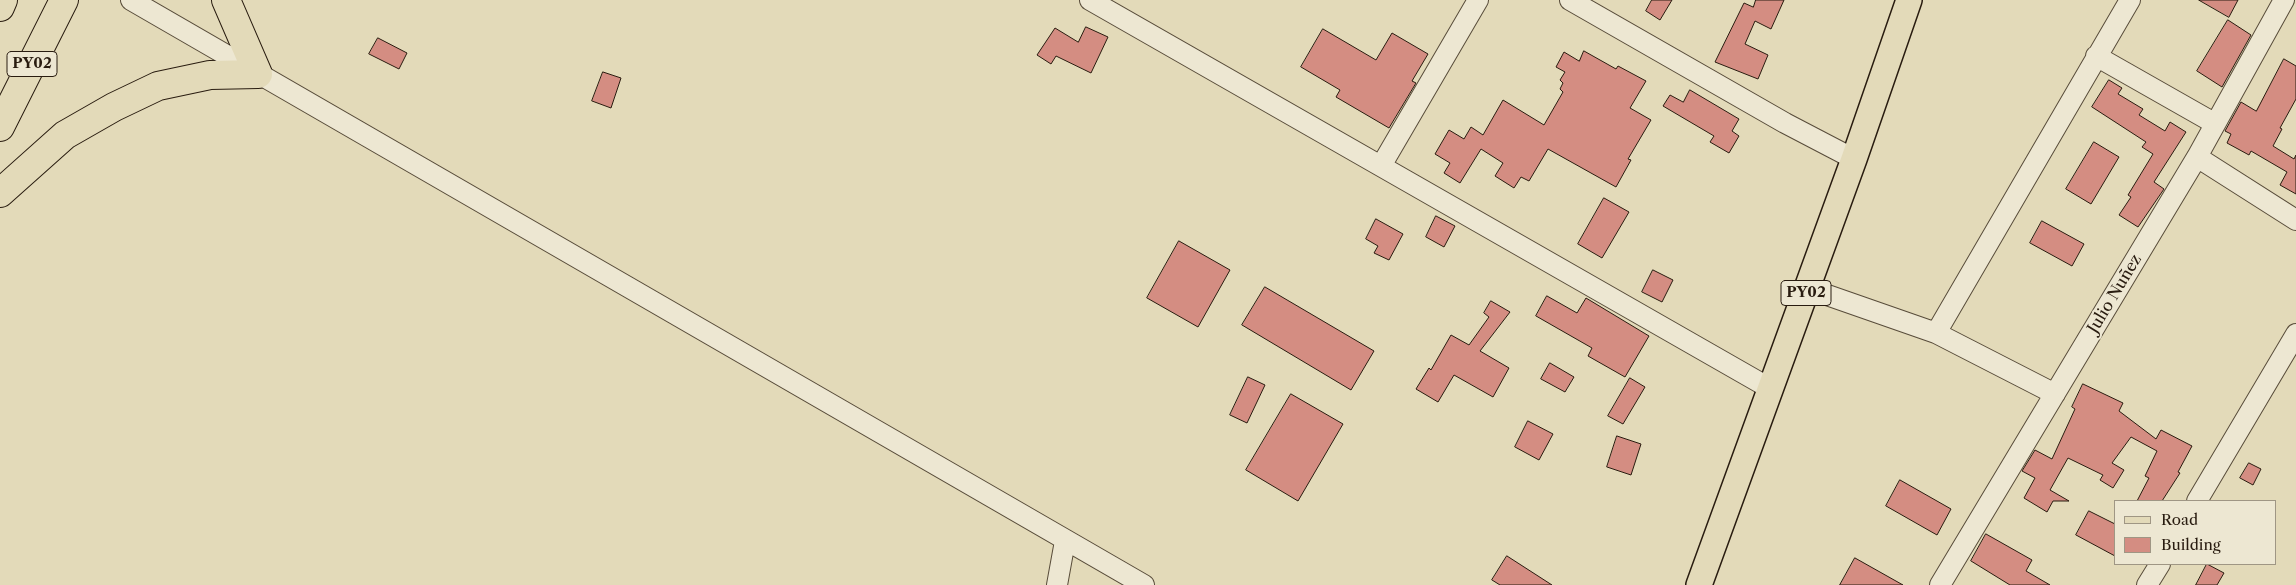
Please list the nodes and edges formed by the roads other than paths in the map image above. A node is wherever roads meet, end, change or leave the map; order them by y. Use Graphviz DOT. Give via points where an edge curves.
graph roads {
  1 [pos="3,0"];
  2 [pos="64,0"];
  3 [pos="131,0"];
  4 [pos="226,0"];
  5 [pos="1090,0"];
  6 [pos="1478,0"];
  7 [pos="1570,0"];
  8 [pos="1909,0"];
  9 [pos="2130,0"];
  10 [pos="2284,0"];
  11 [pos="0,7"];
  12 [pos="2096,56"];
  13 [pos="258,74"];
  14 [pos="2214,123"];
  15 [pos="0,127"];
  16 [pos="2196,157"];
  17 [pos="1854,159"];
  18 [pos="1382,166"];
  19 [pos="0,193"];
  20 [pos="2296,220"];
  21 [pos="1807,288"];
  22 [pos="1936,332"];
  23 [pos="2296,334"];
  24 [pos="1771,389"];
  25 [pos="2055,394"];
  26 [pos="2198,500"];
  27 [pos="1065,541"];
  28 [pos="2159,565"];
  29 [pos="1057,585"];
  30 [pos="1144,585"];
  31 [pos="1699,585"];
  32 [pos="1940,585"];
  33 [pos="2147,585"];
  1 -- 11 [label="highway"];
  2 -- 15 [label="highway, PY02"];
  3 -- 13 [label="street"];
  4 -- 13 [label="highway"];
  5 -- 18 [label="street"];
  6 -- 18 [label="street"];
  7 -- 17 [label="street"];
  8 -- 17 [label="main road, PY02"];
  9 -- 12 [label="street"];
  10 -- 14 [label="street, Julio Nuñez"];
  12 -- 14 [label="street"];
  12 -- 22 [label="street"];
  13 -- 19 [label="highway" via="210,75 158,86 65,135"];
  13 -- 27 [label="street"];
  14 -- 16 [label="street, Julio Nuñez"];
  16 -- 20 [label="street"];
  16 -- 25 [label="street, Julio Nuñez"];
  17 -- 21 [label="main road, PY02"];
  18 -- 24 [label="street"];
  21 -- 22 [label="street"];
  21 -- 24 [label="main road, PY02"];
  22 -- 25 [label="street"];
  23 -- 26 [label="street"];
  24 -- 31 [label="main road, PY02"];
  25 -- 32 [label="street, Julio Nuñez"];
  27 -- 29 [label="street"];
  27 -- 30 [label="street"];
  28 -- 33 [label="street"];
}
